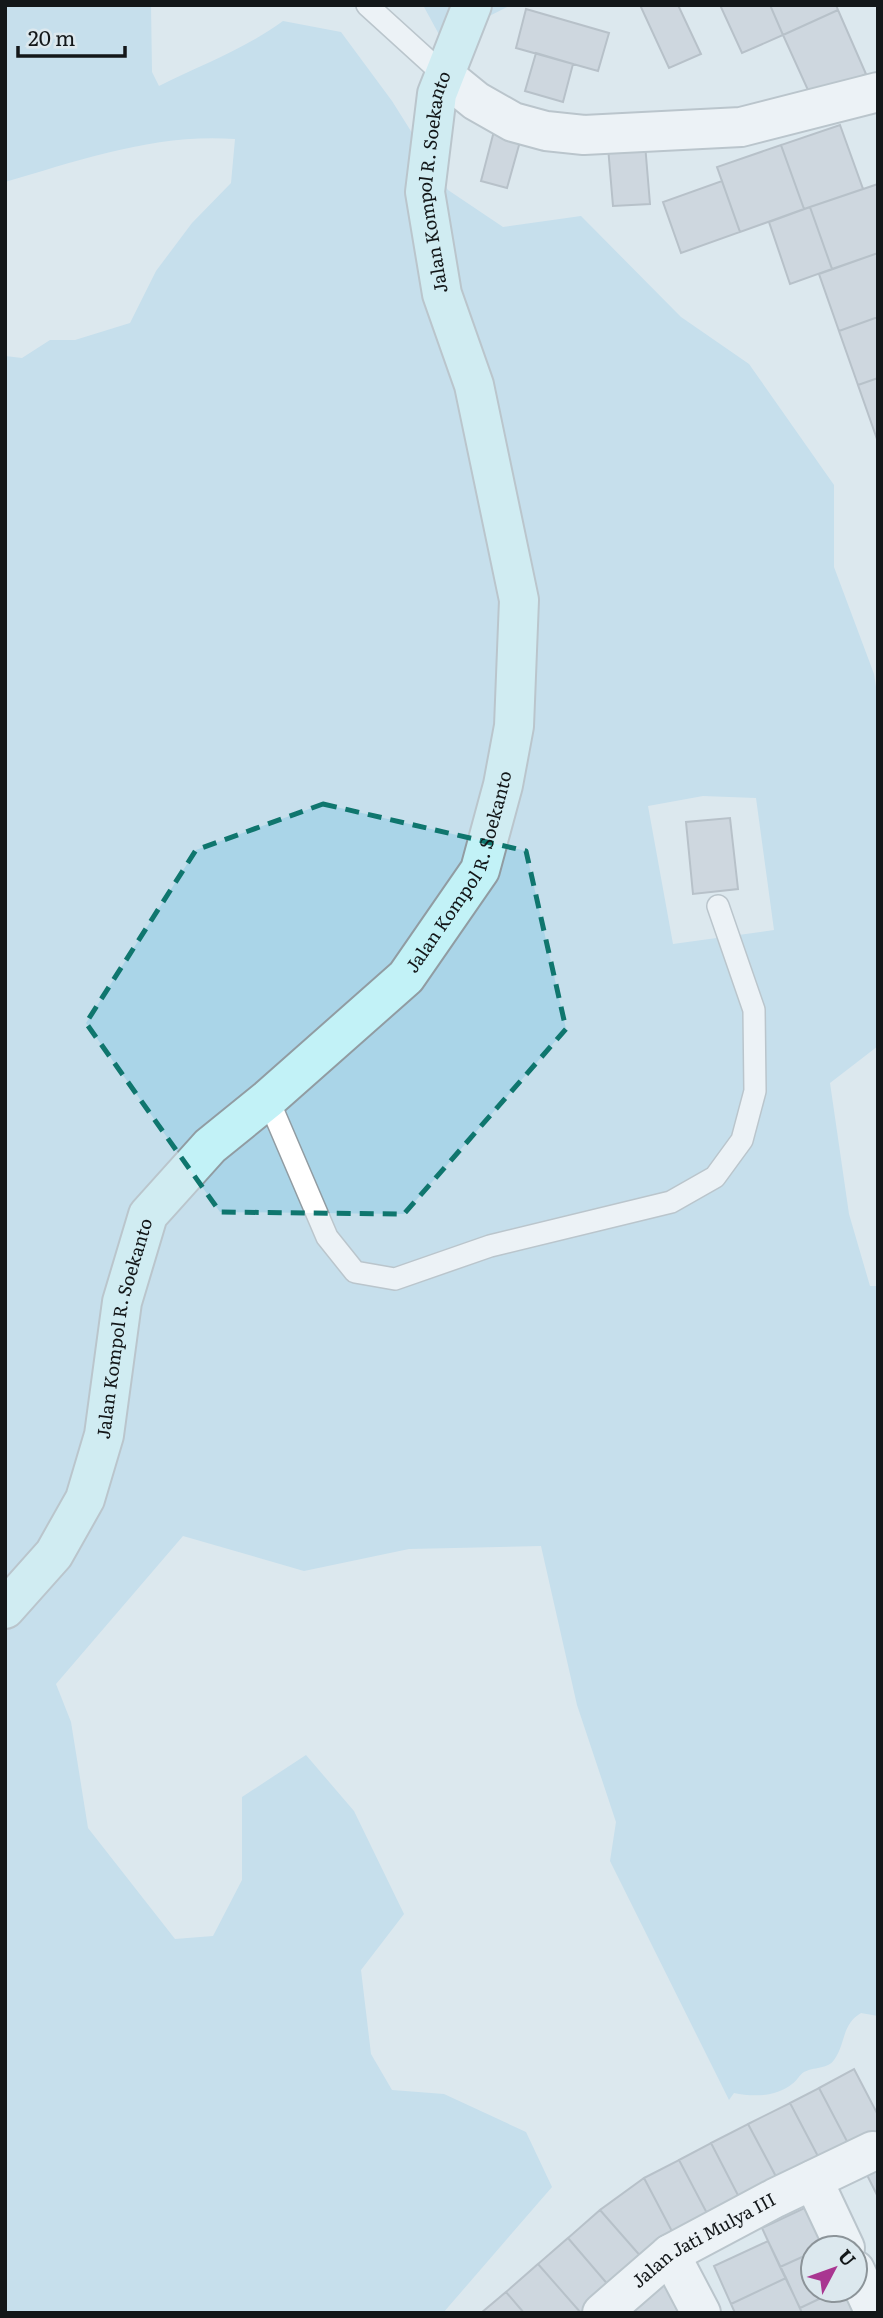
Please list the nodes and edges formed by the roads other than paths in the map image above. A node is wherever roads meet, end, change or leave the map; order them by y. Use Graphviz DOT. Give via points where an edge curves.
graph roads {
  1 [pos="366,5"];
  2 [pos="472,5"];
  3 [pos="444,75"];
  4 [pos="878,92"];
  5 [pos="718,906"];
  6 [pos="268,1099"];
  7 [pos="5,1609"];
  8 [pos="873,2151"];
  9 [pos="813,2180"];
  10 [pos="838,2234"];
  11 [pos="670,2254"];
  12 [pos="602,2313"];
  13 [pos="701,2313"];
  1 -- 3 [label="lane"];
  2 -- 3 [label="main road, Jalan Kompol R. Soekanto"];
  3 -- 4 [label="street" via="513,122 584,135 741,127"];
  3 -- 6 [label="main road, Jalan Kompol R. Soekanto" via="437,94 425,192 442,294 474,385 519,600 514,726 480,870 406,977"];
  5 -- 6 [label="lane" via="754,1010 755,1091 742,1140 715,1177 671,1202 490,1246 395,1279 355,1272 327,1237"];
  6 -- 7 [label="main road, Jalan Kompol R. Soekanto" via="210,1146 148,1215 122,1302 104,1435 85,1499 54,1554"];
  8 -- 9 [label="street, Jalan Jati Mulya III"];
  9 -- 10 [label="street"];
  9 -- 11 [label="street, Jalan Jati Mulya III"];
  11 -- 12 [label="street, Jalan Jati Mulya III"];
  11 -- 13 [label="street"];
}
